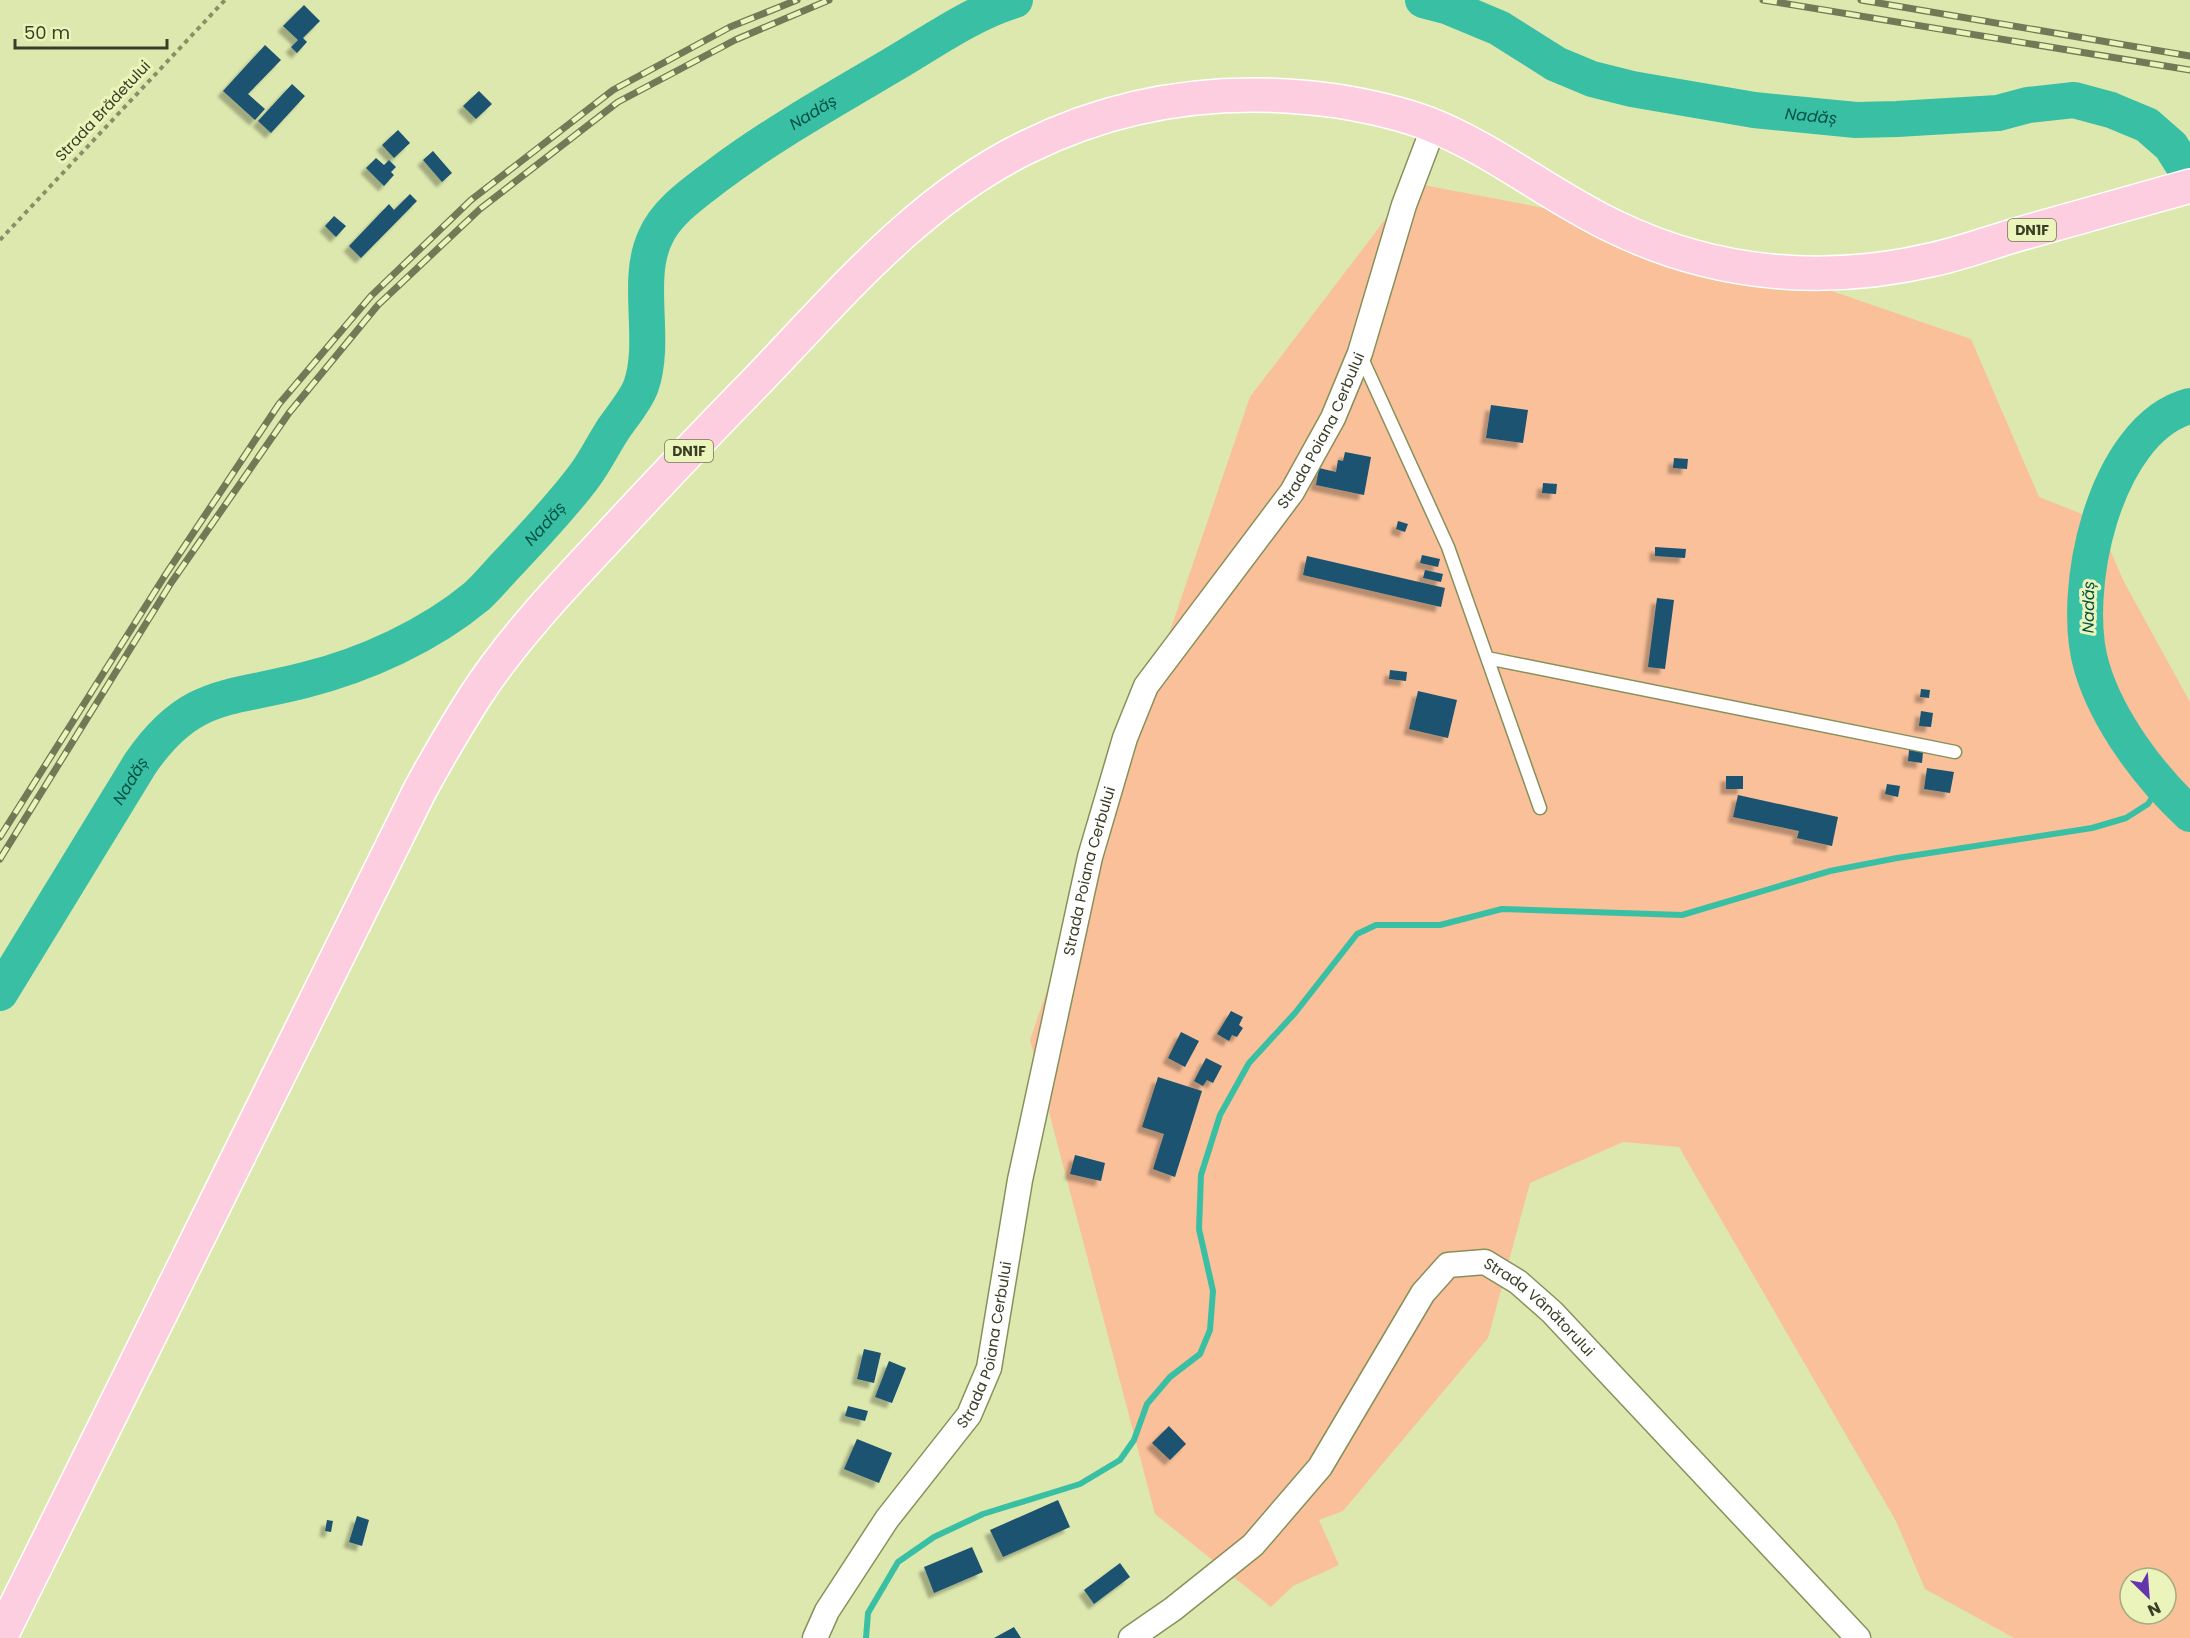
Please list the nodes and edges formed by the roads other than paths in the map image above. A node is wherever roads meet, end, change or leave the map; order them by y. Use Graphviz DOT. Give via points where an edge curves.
graph roads {
  1 [pos="1434,126"];
  2 [pos="2175,190"];
  3 [pos="1359,353"];
  4 [pos="1487,658"];
  5 [pos="1955,752"];
  6 [pos="1540,808"];
  7 [pos="0,1638"];
  8 [pos="815,1638"];
  9 [pos="1131,1638"];
  10 [pos="1858,1638"];
  1 -- 2 [label="main road, DN1F" via="1634,236 1714,264 1791,274 1855,273 1939,258"];
  1 -- 3 [label="street, Strada Poiana Cerbului" via="1404,205"];
  1 -- 7 [label="main road, DN1F" via="1401,114 1340,102 1251,94 1211,95 1147,105 1061,130 988,168 921,216 862,271 683,457 534,618 475,697 439,756"];
  3 -- 4 [label="lane" via="1448,547"];
  3 -- 8 [label="street, Strada Poiana Cerbului" via="1333,418 1292,492 1146,686 1125,738 1090,857 1020,1180 989,1368 969,1415 887,1519 827,1611"];
  4 -- 5 [label="lane"];
  4 -- 6 [label="lane"];
  9 -- 10 [label="street, Strada Vânătorului" via="1253,1545 1320,1467 1423,1293 1448,1265 1485,1262 1518,1281 1552,1312"];
}
